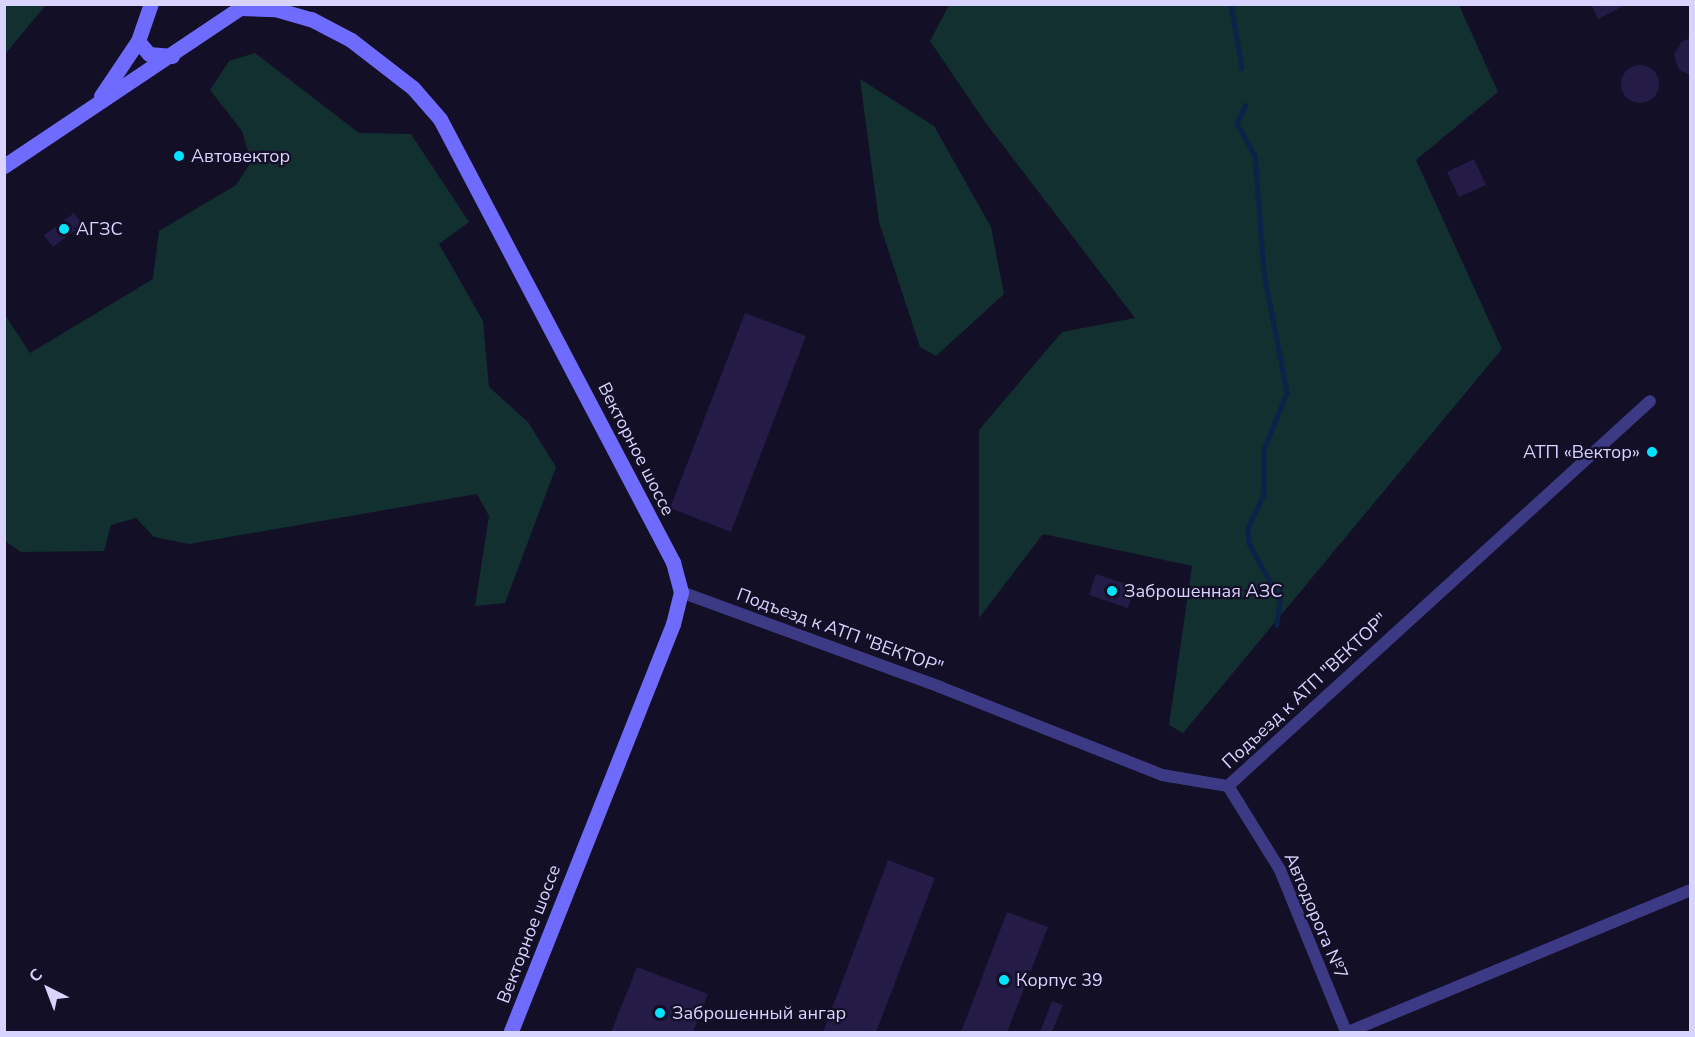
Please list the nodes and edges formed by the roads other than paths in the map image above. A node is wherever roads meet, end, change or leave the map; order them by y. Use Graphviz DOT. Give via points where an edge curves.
graph roads {
  1 [pos="151,4"];
  2 [pos="295,4"];
  3 [pos="243,7"];
  4 [pos="311,19"];
  5 [pos="138,41"];
  6 [pos="172,56"];
  7 [pos="97,103"];
  8 [pos="4,166"];
  9 [pos="1650,401"];
  10 [pos="681,592"];
  11 [pos="1228,786"];
  12 [pos="1690,890"];
  13 [pos="511,1032"];
  14 [pos="1347,1032"];
  1 -- 5 [label="main road"];
  2 -- 4 [label="main road"];
  3 -- 4 [label="main road, Векторное шоссе" via="275,9"];
  3 -- 6 [label="main road"];
  4 -- 10 [label="main road, Векторное шоссе" via="384,63 440,119 673,562"];
  5 -- 6 [label="main road" via="149,54"];
  5 -- 7 [label="main road"];
  6 -- 7 [label="main road"];
  7 -- 8 [label="main road"];
  9 -- 11 [label="street, Подъезд к АТП \"ВЕКТОР\""];
  10 -- 11 [label="street, Подъезд к АТП \"ВЕКТОР\"" via="940,687 1162,775"];
  10 -- 13 [label="main road, Векторное шоссе" via="673,624"];
  11 -- 14 [label="street, Автодорога №7" via="1280,870"];
  12 -- 14 [label="street"];
}
